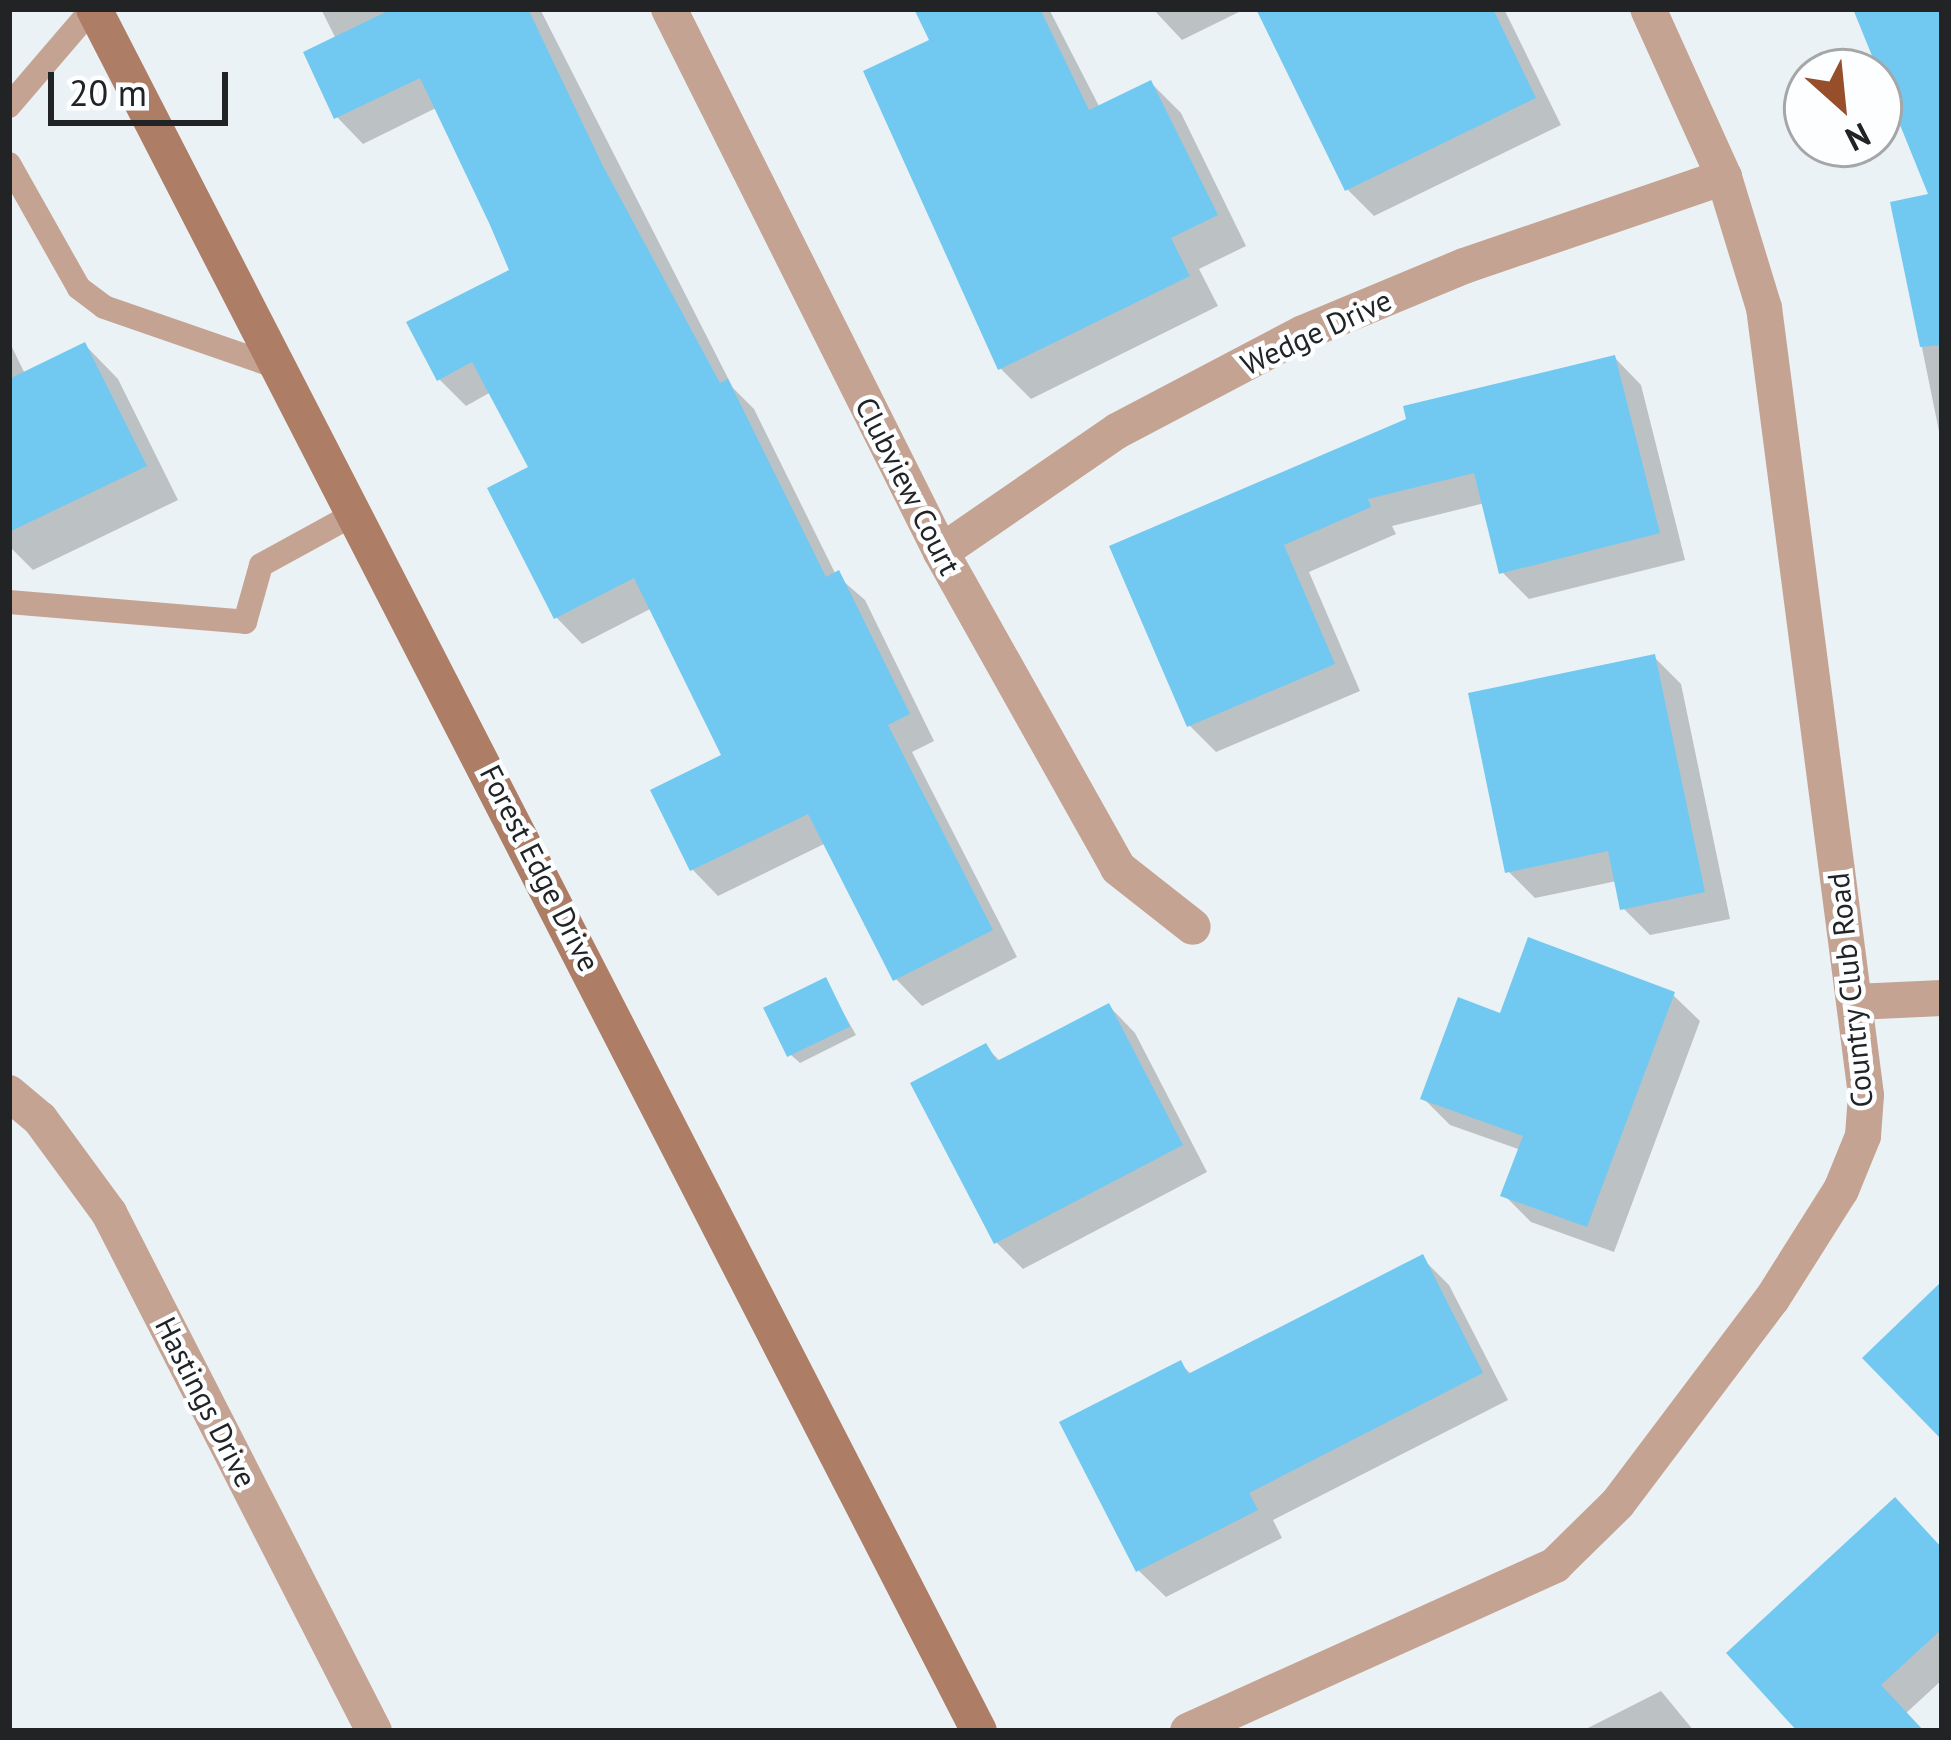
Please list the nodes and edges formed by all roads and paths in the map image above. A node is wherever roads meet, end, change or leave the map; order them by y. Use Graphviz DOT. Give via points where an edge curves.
graph roads {
  1 [pos="93,9"];
  2 [pos="668,9"];
  3 [pos="1648,9"];
  4 [pos="9,106"];
  5 [pos="9,164"];
  6 [pos="1724,177"];
  7 [pos="280,368"];
  8 [pos="356,513"];
  9 [pos="940,552"];
  10 [pos="9,602"];
  11 [pos="1193,927"];
  12 [pos="1942,998"];
  13 [pos="1855,1002"];
  14 [pos="9,1093"];
  15 [pos="374,1731"];
  16 [pos="980,1731"];
  17 [pos="1188,1731"];
  1 -- 4 [label="lane"];
  1 -- 7 [label="street, Forest Edge Drive"];
  2 -- 9 [label="street, Clubview Court"];
  3 -- 6 [label="street, Country Club Road"];
  5 -- 7 [label="lane" via="79,288 104,307"];
  6 -- 9 [label="street, Wedge Drive" via="1464,266 1303,333 1117,431"];
  6 -- 13 [label="street, Country Club Road" via="1764,308"];
  7 -- 8 [label="street, Forest Edge Drive"];
  8 -- 10 [label="lane" via="261,565 244,622"];
  8 -- 16 [label="street, Forest Edge Drive"];
  9 -- 11 [label="street, Clubview Court" via="1118,868"];
  12 -- 13 [label="street"];
  13 -- 17 [label="street, Country Club Road" via="1866,1095 1862,1136 1840,1190 1772,1299 1618,1502 1555,1565 1411,1623"];
  14 -- 15 [label="street, Hastings Drive" via="40,1119 109,1213"];
}
